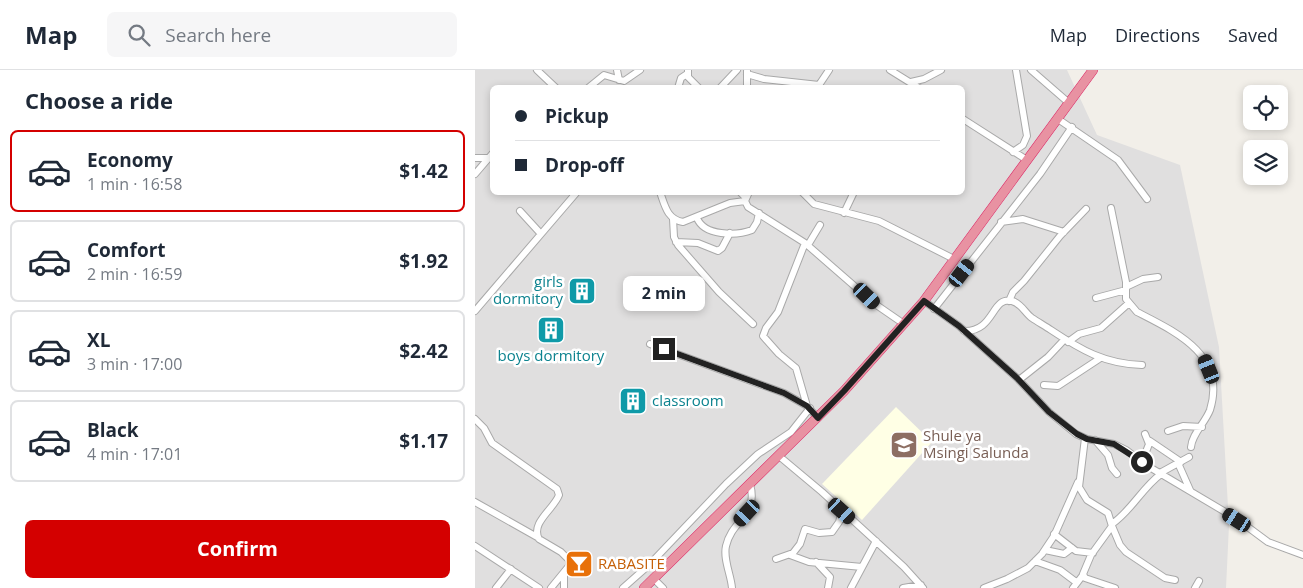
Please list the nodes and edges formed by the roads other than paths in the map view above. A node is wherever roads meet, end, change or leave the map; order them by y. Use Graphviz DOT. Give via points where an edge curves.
graph roads {
  1 [pos="537,70"];
  2 [pos="617,70"];
  3 [pos="640,70"];
  4 [pos="737,70"];
  5 [pos="829,70"];
  6 [pos="890,70"];
  7 [pos="941,70"];
  8 [pos="1017,70"];
  9 [pos="1031,70"];
  10 [pos="1093,70"];
  11 [pos="687,72"];
  12 [pos="747,72"];
  13 [pos="621,80"];
  14 [pos="551,85"];
  15 [pos="591,85"];
  16 [pos="627,85"];
  17 [pos="679,85"];
  18 [pos="697,85"];
  19 [pos="723,85"];
  20 [pos="747,85"];
  21 [pos="810,85"];
  22 [pos="819,85"];
  23 [pos="915,85"];
  24 [pos="1069,103"];
  25 [pos="1058,119"];
  26 [pos="965,120"];
  27 [pos="1072,127"];
  28 [pos="1013,152"];
  29 [pos="490,156"];
  30 [pos="475,158"];
  31 [pos="1027,160"];
  32 [pos="475,174"];
  33 [pos="574,195"];
  34 [pos="661,195"];
  35 [pos="805,195"];
  36 [pos="853,195"];
  37 [pos="746,197"];
  38 [pos="1147,199"];
  39 [pos="1111,208"];
  40 [pos="1086,209"];
  41 [pos="520,211"];
  42 [pos="759,213"];
  43 [pos="844,213"];
  44 [pos="673,218"];
  45 [pos="697,218"];
  46 [pos="1001,222"];
  47 [pos="820,225"];
  48 [pos="1063,232"];
  49 [pos="730,233"];
  50 [pos="541,234"];
  51 [pos="676,242"];
  52 [pos="807,244"];
  53 [pos="954,259"];
  54 [pos="1158,277"];
  55 [pos="1126,288"];
  56 [pos="1096,298"];
  57 [pos="924,301"];
  58 [pos="1009,301"];
  59 [pos="1129,303"];
  60 [pos="934,309"];
  61 [pos="475,311"];
  62 [pos="753,324"];
  63 [pos="904,324"];
  64 [pos="964,331"];
  65 [pos="1066,341"];
  66 [pos="650,344"];
  67 [pos="1099,358"];
  68 [pos="1142,365"];
  69 [pos="1019,380"];
  70 [pos="1044,386"];
  71 [pos="809,407"];
  72 [pos="475,418"];
  73 [pos="818,418"];
  74 [pos="1202,426"];
  75 [pos="1168,431"];
  76 [pos="1145,434"];
  77 [pos="1085,438"];
  78 [pos="1094,440"];
  79 [pos="1150,441"];
  80 [pos="1191,447"];
  81 [pos="779,456"];
  82 [pos="1189,457"];
  83 [pos="1142,462"];
  84 [pos="1179,462"];
  85 [pos="1117,474"];
  86 [pos="1160,474"];
  87 [pos="1078,481"];
  88 [pos="750,484"];
  89 [pos="1190,490"];
  90 [pos="475,502"];
  91 [pos="842,511"];
  92 [pos="1112,525"];
  93 [pos="1054,534"];
  94 [pos="537,537"];
  95 [pos="876,541"];
  96 [pos="475,546"];
  97 [pos="1072,548"];
  98 [pos="1045,550"];
  99 [pos="1093,553"];
  100 [pos="791,554"];
  101 [pos="1303,555"];
  102 [pos="776,560"];
  103 [pos="1035,561"];
  104 [pos="816,562"];
  105 [pos="862,566"];
  106 [pos="511,570"];
  107 [pos="564,574"];
  108 [pos="1083,575"];
  109 [pos="653,578"];
  110 [pos="1175,580"];
  111 [pos="1199,581"];
  112 [pos="1075,585"];
  113 [pos="922,586"];
  114 [pos="998,586"];
  115 [pos="497,588"];
  116 [pos="539,588"];
  117 [pos="551,588"];
  118 [pos="564,588"];
  119 [pos="623,588"];
  120 [pos="644,588"];
  121 [pos="663,588"];
  122 [pos="732,588"];
  123 [pos="828,588"];
  124 [pos="851,588"];
  125 [pos="903,588"];
  126 [pos="984,588"];
  127 [pos="1115,588"];
  128 [pos="1195,588"];
  1 -- 14 [label="street"];
  2 -- 13 [label="street"];
  3 -- 13 [label="street"];
  4 -- 19 [label="street"];
  5 -- 22 [label="street"];
  6 -- 23 [label="street"];
  7 -- 23 [label="street"];
  8 -- 28 [label="street" via="1027,136 1023,145"];
  9 -- 24 [label="street"];
  10 -- 24 [label="highway"];
  11 -- 17 [label="street"];
  11 -- 18 [label="street"];
  12 -- 20 [label="street"];
  12 -- 21 [label="street" via="764,79"];
  13 -- 15 [label="street" via="604,75"];
  13 -- 16 [label="street"];
  24 -- 25 [label="highway"];
  25 -- 27 [label="street"];
  25 -- 31 [label="highway"];
  26 -- 28 [label="street"];
  27 -- 38 [label="street" via="1118,160"];
  27 -- 46 [label="street" via="1040,174"];
  28 -- 31 [label="street"];
  29 -- 30 [label="street"];
  29 -- 32 [label="street"];
  31 -- 53 [label="highway"];
  33 -- 50 [label="street"];
  34 -- 44 [label="street" via="668,214"];
  35 -- 43 [label="street" via="814,204"];
  36 -- 43 [label="street"];
  37 -- 42 [label="street" via="748,207"];
  37 -- 45 [label="street"];
  39 -- 55 [label="street"];
  40 -- 48 [label="street"];
  41 -- 50 [label="street"];
  42 -- 49 [label="street" via="752,230"];
  42 -- 52 [label="street"];
  43 -- 53 [label="street" via="879,221"];
  44 -- 45 [label="street" via="683,222"];
  44 -- 51 [label="street"];
  45 -- 49 [label="street" via="705,228"];
  46 -- 48 [label="street" via="1023,219"];
  46 -- 60 [label="street"];
  47 -- 52 [label="street"];
  48 -- 58 [label="street"];
  49 -- 51 [label="street" via="718,250 698,243"];
  50 -- 61 [label="street"];
  51 -- 62 [label="street" via="706,279"];
  52 -- 63 [label="street" via="875,304"];
  52 -- 71 [label="street" via="778,312 763,336 796,368"];
  53 -- 57 [label="highway"];
  54 -- 55 [label="street" via="1143,279"];
  55 -- 56 [label="street"];
  55 -- 59 [label="street"];
  57 -- 60 [label="street"];
  57 -- 63 [label="highway"];
  58 -- 64 [label="street" via="998,306 977,331"];
  58 -- 65 [label="street"];
  59 -- 65 [label="street" via="1106,325"];
  59 -- 74 [label="street" via="1137,312 1191,343 1205,358 1212,392 1210,409"];
  60 -- 64 [label="street"];
  63 -- 73 [label="highway"];
  64 -- 69 [label="street"];
  65 -- 67 [label="street"];
  65 -- 69 [label="street"];
  66 -- 71 [label="street" via="784,393"];
  67 -- 68 [label="street"];
  67 -- 70 [label="street" via="1058,386"];
  69 -- 77 [label="street" via="1049,412"];
  71 -- 73 [label="street"];
  71 -- 119 [label="street" via="791,432 758,454"];
  72 -- 94 [label="street" via="492,443 557,489 557,500 540,522"];
  73 -- 81 [label="highway"];
  74 -- 75 [label="street" via="1183,426"];
  74 -- 80 [label="street"];
  76 -- 79 [label="street"];
  77 -- 78 [label="street"];
  77 -- 87 [label="street"];
  78 -- 83 [label="street" via="1114,444"];
  78 -- 85 [label="street" via="1108,455"];
  79 -- 83 [label="street"];
  79 -- 84 [label="street"];
  81 -- 88 [label="highway"];
  81 -- 91 [label="street"];
  82 -- 84 [label="street"];
  83 -- 86 [label="street"];
  84 -- 86 [label="street"];
  84 -- 89 [label="street"];
  86 -- 89 [label="street"];
  86 -- 92 [label="street"];
  87 -- 92 [label="street" via="1087,500 1108,513"];
  87 -- 93 [label="street"];
  88 -- 109 [label="highway"];
  88 -- 122 [label="street" via="752,505 731,534 726,547"];
  89 -- 101 [label="street" via="1268,542"];
  90 -- 94 [label="street"];
  91 -- 95 [label="street"];
  91 -- 100 [label="street" via="832,532 805,529 800,544"];
  92 -- 99 [label="street"];
  92 -- 110 [label="street" via="1119,545 1126,552 1165,578"];
  93 -- 97 [label="street"];
  93 -- 98 [label="street"];
  94 -- 107 [label="street" via="569,560"];
  95 -- 105 [label="street"];
  95 -- 113 [label="street"];
  96 -- 106 [label="street"];
  97 -- 98 [label="street" via="1064,554"];
  97 -- 99 [label="street"];
  98 -- 103 [label="street"];
  99 -- 108 [label="street"];
  100 -- 102 [label="street"];
  100 -- 104 [label="street"];
  103 -- 112 [label="street" via="1060,570"];
  103 -- 114 [label="street"];
  104 -- 105 [label="street"];
  104 -- 123 [label="street" via="829,577"];
  105 -- 124 [label="street"];
  106 -- 115 [label="street"];
  106 -- 116 [label="street"];
  107 -- 117 [label="street"];
  107 -- 118 [label="street"];
  108 -- 112 [label="street"];
  108 -- 127 [label="street"];
  109 -- 120 [label="highway"];
  109 -- 121 [label="street"];
  111 -- 128 [label="street"];
  113 -- 125 [label="street"];
  114 -- 126 [label="street"];
}
